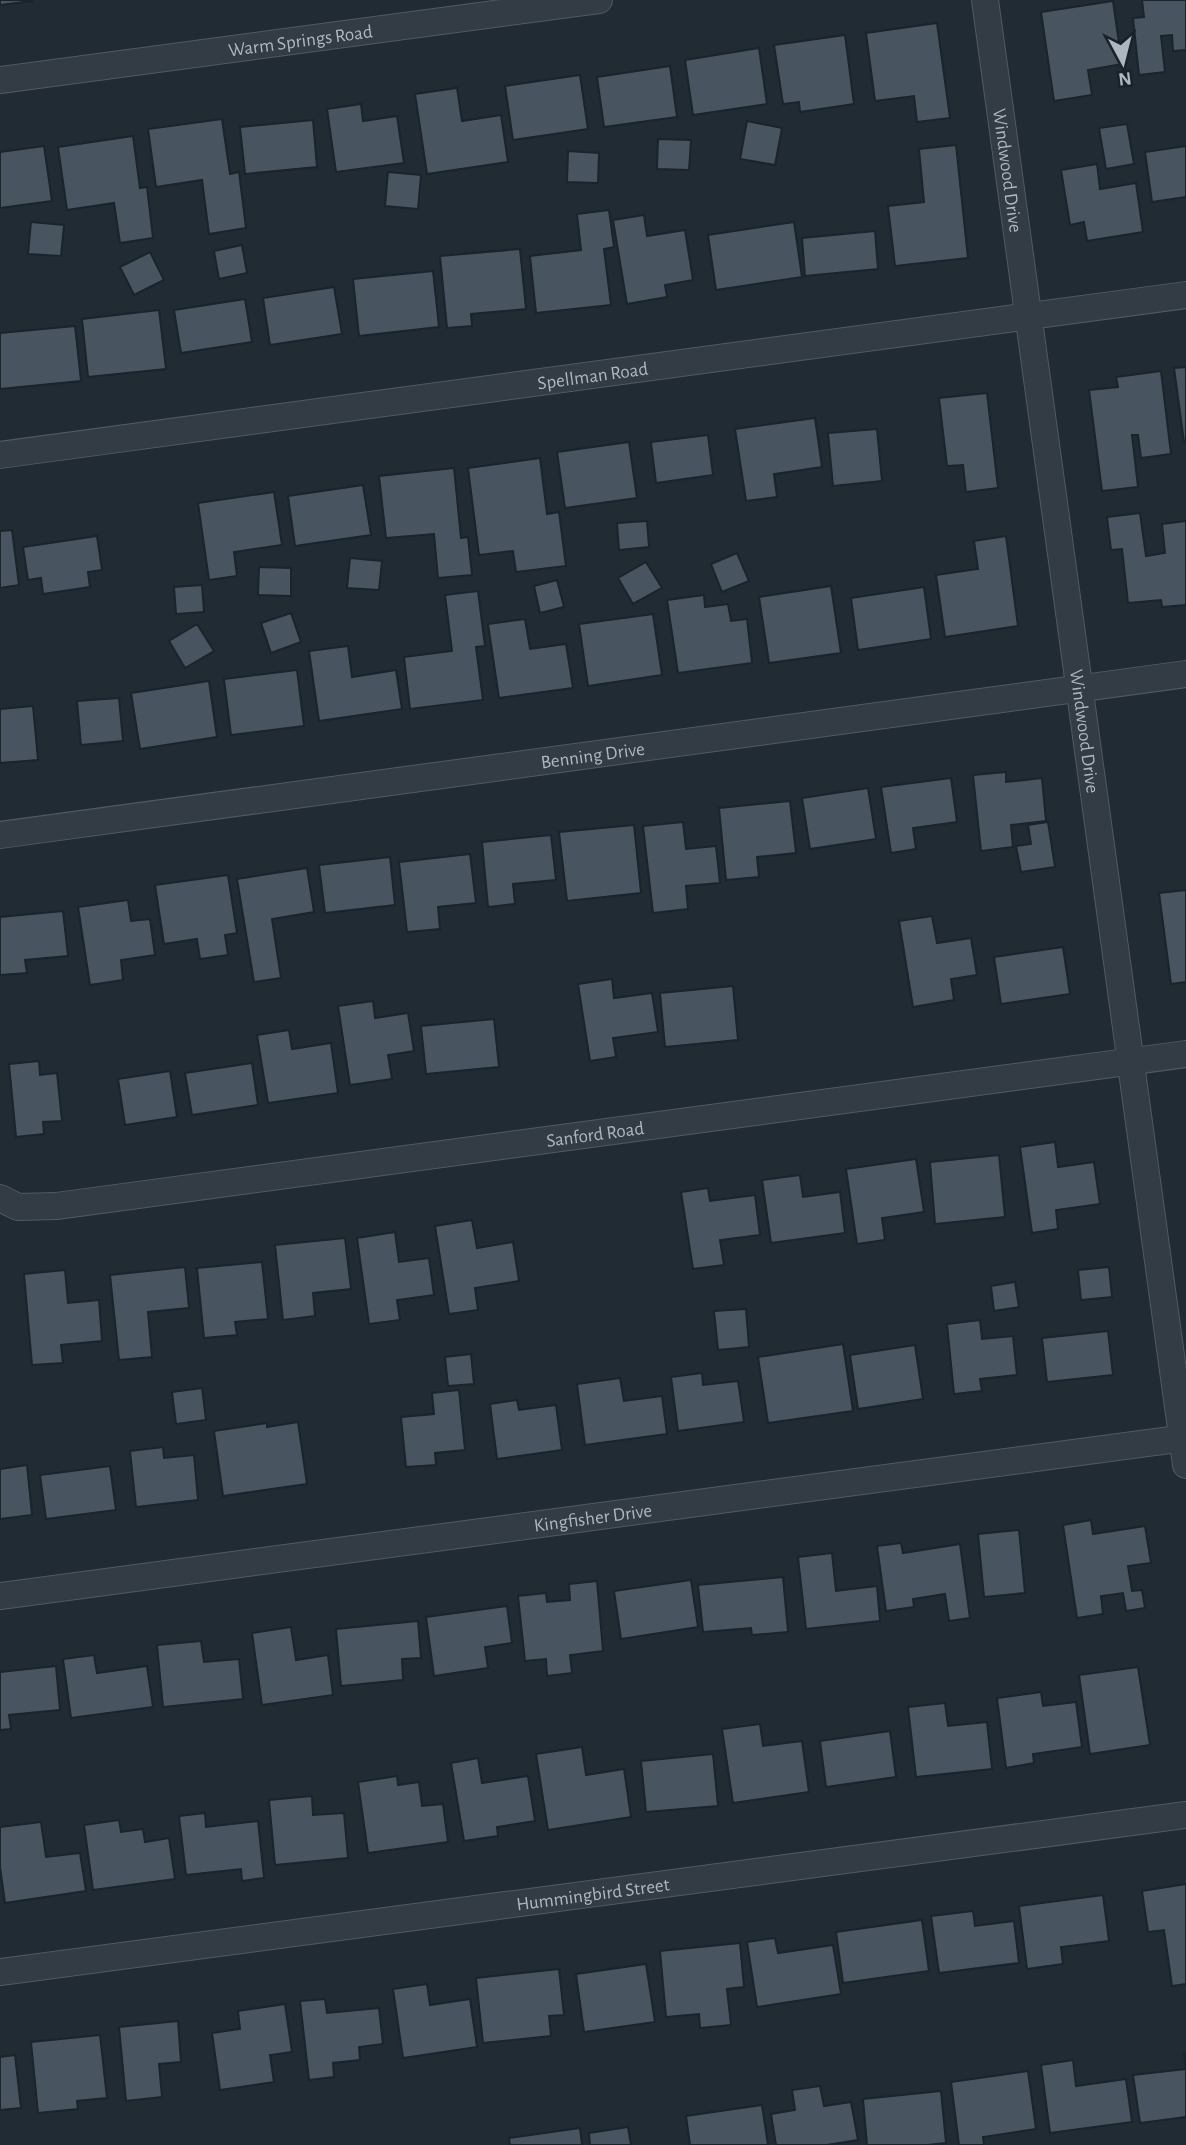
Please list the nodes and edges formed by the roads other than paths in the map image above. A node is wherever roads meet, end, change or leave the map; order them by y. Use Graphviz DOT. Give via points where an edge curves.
graph roads {
  1 [pos="600,0"];
  2 [pos="985,0"];
  3 [pos="0,79"];
  4 [pos="1186,295"];
  5 [pos="1028,316"];
  6 [pos="0,455"];
  7 [pos="1186,674"];
  8 [pos="1079,688"];
  9 [pos="0,835"];
  10 [pos="1186,1054"];
  11 [pos="1131,1061"];
  12 [pos="3,1200"];
  13 [pos="1184,1438"];
  14 [pos="1186,1465"];
  15 [pos="0,1596"];
  16 [pos="1186,1815"];
  17 [pos="0,1972"];
  1 -- 3 [label="street, Warm Springs Road"];
  2 -- 5 [label="street, Windwood Drive"];
  4 -- 5 [label="street, Spellman Road"];
  5 -- 6 [label="street, Spellman Road"];
  5 -- 8 [label="street, Windwood Drive"];
  7 -- 8 [label="street, Benning Drive"];
  8 -- 9 [label="street, Benning Drive"];
  8 -- 11 [label="street, Windwood Drive"];
  10 -- 11 [label="street, Sanford Road"];
  11 -- 12 [label="street, Sanford Road" via="56,1206 18,1207"];
  11 -- 13 [label="street, Windwood Drive"];
  13 -- 14 [label="street, Windwood Drive"];
  13 -- 15 [label="street, Kingfisher Drive"];
  16 -- 17 [label="street, Hummingbird Street"];
}
